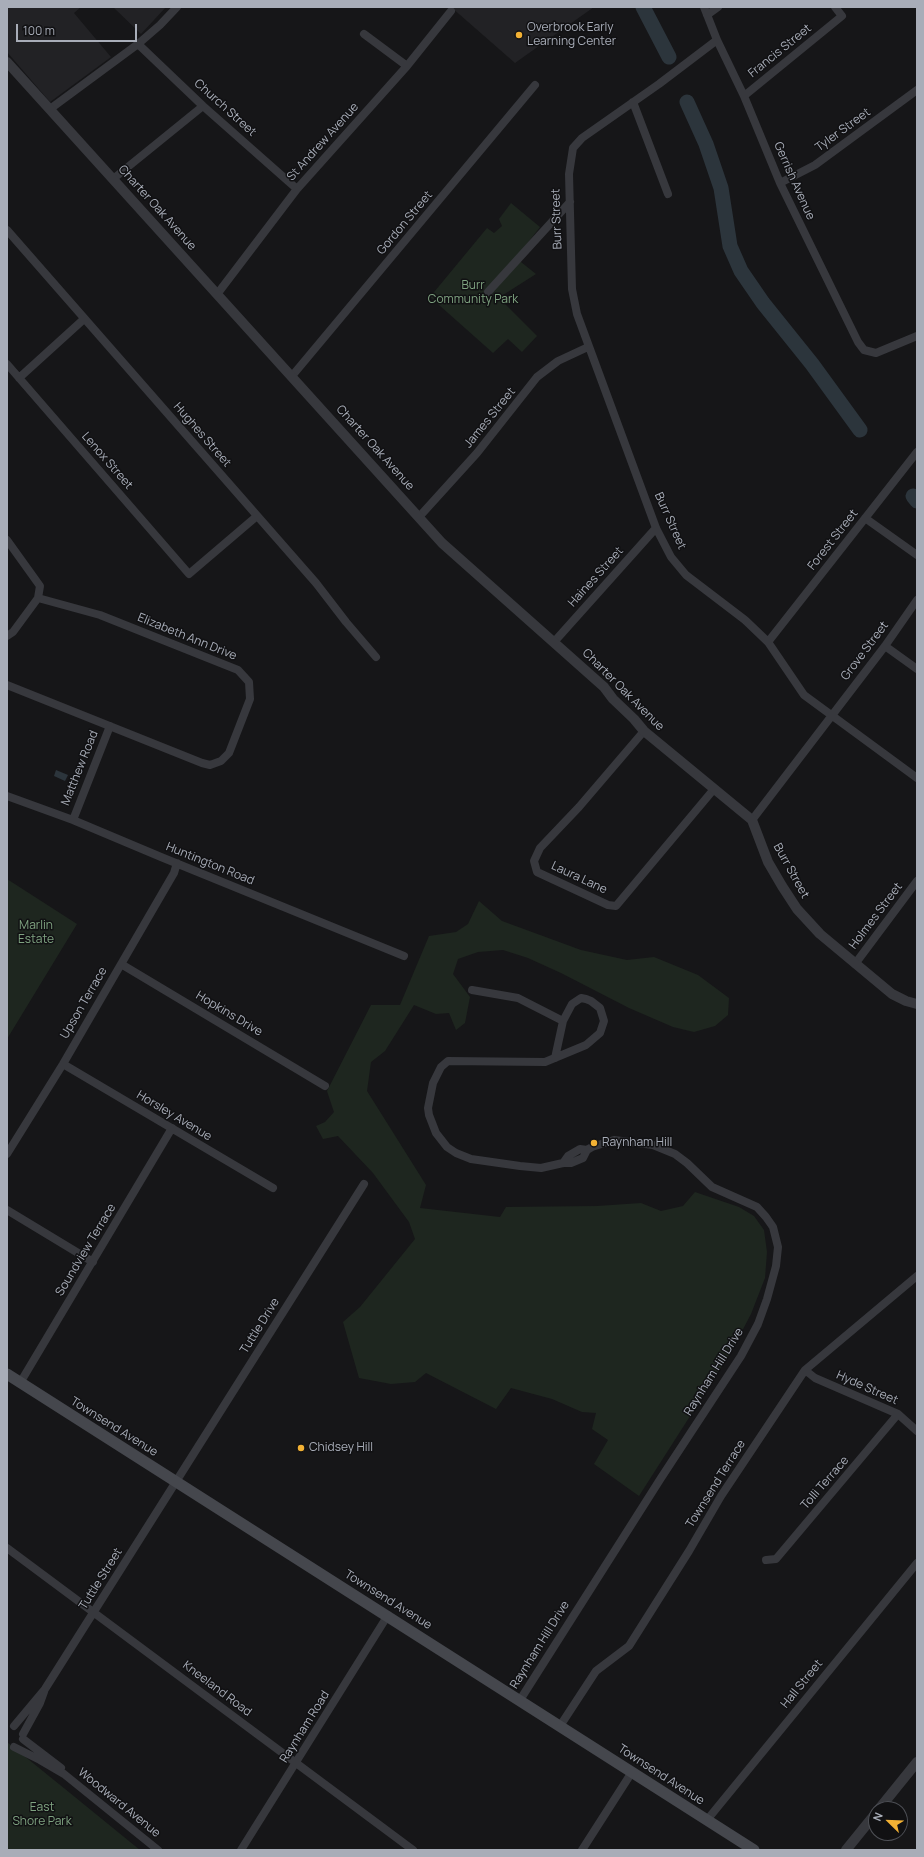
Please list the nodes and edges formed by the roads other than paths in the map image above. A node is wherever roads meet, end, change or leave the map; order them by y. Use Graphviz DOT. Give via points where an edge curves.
graph roads {
  1 [pos="177,7"];
  2 [pos="704,7"];
  3 [pos="718,7"];
  4 [pos="835,7"];
  5 [pos="451,11"];
  6 [pos="707,15"];
  7 [pos="364,34"];
  8 [pos="716,40"];
  9 [pos="138,44"];
  10 [pos="7,62"];
  11 [pos="407,66"];
  12 [pos="535,85"];
  13 [pos="917,90"];
  14 [pos="744,96"];
  15 [pos="633,102"];
  16 [pos="203,106"];
  17 [pos="50,109"];
  18 [pos="113,179"];
  19 [pos="780,183"];
  20 [pos="297,189"];
  21 [pos="668,194"];
  22 [pos="570,202"];
  23 [pos="7,230"];
  24 [pos="488,292"];
  25 [pos="218,293"];
  26 [pos="84,319"];
  27 [pos="917,336"];
  28 [pos="588,348"];
  29 [pos="7,364"];
  30 [pos="292,376"];
  31 [pos="19,378"];
  32 [pos="917,452"];
  33 [pos="256,516"];
  34 [pos="419,517"];
  35 [pos="866,518"];
  36 [pos="656,528"];
  37 [pos="7,540"];
  38 [pos="917,555"];
  39 [pos="38,598"];
  40 [pos="917,600"];
  41 [pos="7,636"];
  42 [pos="554,642"];
  43 [pos="768,642"];
  44 [pos="885,646"];
  45 [pos="376,657"];
  46 [pos="917,669"];
  47 [pos="7,684"];
  48 [pos="831,714"];
  49 [pos="110,726"];
  50 [pos="644,731"];
  51 [pos="917,778"];
  52 [pos="714,788"];
  53 [pos="7,796"];
  54 [pos="73,820"];
  55 [pos="752,820"];
  56 [pos="177,864"];
  57 [pos="917,881"];
  58 [pos="404,956"];
  59 [pos="120,964"];
  60 [pos="855,964"];
  61 [pos="472,990"];
  62 [pos="917,1004"];
  63 [pos="563,1021"];
  64 [pos="555,1058"];
  65 [pos="63,1064"];
  66 [pos="325,1086"];
  67 [pos="172,1128"];
  68 [pos="7,1154"];
  69 [pos="364,1184"];
  70 [pos="273,1188"];
  71 [pos="7,1210"];
  72 [pos="93,1262"];
  73 [pos="917,1276"];
  74 [pos="805,1370"];
  75 [pos="7,1374"];
  76 [pos="20,1383"];
  77 [pos="898,1414"];
  78 [pos="917,1431"];
  79 [pos="176,1481"];
  80 [pos="7,1548"];
  81 [pos="766,1560"];
  82 [pos="917,1563"];
  83 [pos="94,1613"];
  84 [pos="388,1616"];
  85 [pos="45,1689"];
  86 [pos="520,1700"];
  87 [pos="9,1726"];
  88 [pos="560,1726"];
  89 [pos="23,1736"];
  90 [pos="11,1747"];
  91 [pos="917,1762"];
  92 [pos="296,1763"];
  93 [pos="632,1772"];
  94 [pos="64,1774"];
  95 [pos="885,1801"];
  96 [pos="707,1820"];
  97 [pos="868,1823"];
  98 [pos="158,1850"];
  99 [pos="241,1850"];
  100 [pos="413,1850"];
  101 [pos="582,1850"];
  102 [pos="754,1850"];
  103 [pos="846,1850"];
  1 -- 9 [label="street"];
  2 -- 6 [label="street, Gerrish Avenue"];
  3 -- 6 [label="street"];
  4 -- 14 [label="street, Francis Street" via="842,16"];
  5 -- 11 [label="street, St Andrew Avenue"];
  6 -- 8 [label="street, Gerrish Avenue"];
  7 -- 11 [label="street"];
  8 -- 14 [label="street, Gerrish Avenue"];
  8 -- 15 [label="street, Burr Street"];
  9 -- 16 [label="street, Church Street"];
  9 -- 17 [label="street"];
  10 -- 17 [label="street, Charter Oak Avenue"];
  11 -- 20 [label="street, St Andrew Avenue"];
  12 -- 30 [label="street, Gordon Street"];
  13 -- 19 [label="street, Tyler Street" via="815,165"];
  14 -- 19 [label="street, Gerrish Avenue"];
  15 -- 21 [label="street"];
  15 -- 22 [label="street, Burr Street" via="582,138 573,148 569,174"];
  16 -- 18 [label="street"];
  16 -- 20 [label="street, Church Street"];
  17 -- 18 [label="street, Charter Oak Avenue"];
  18 -- 25 [label="street, Charter Oak Avenue"];
  19 -- 27 [label="street, Gerrish Avenue" via="864,350 876,353"];
  20 -- 25 [label="street, St Andrew Avenue"];
  22 -- 24 [label="street"];
  22 -- 28 [label="street, Burr Street" via="574,302"];
  23 -- 26 [label="street, Hughes Street"];
  25 -- 30 [label="street, Charter Oak Avenue"];
  26 -- 31 [label="street"];
  26 -- 33 [label="street, Hughes Street"];
  28 -- 34 [label="street, James Street" via="558,361 537,377 477,453"];
  28 -- 36 [label="street, Burr Street"];
  29 -- 31 [label="street, Lenox Street"];
  30 -- 34 [label="street, Charter Oak Avenue"];
  31 -- 33 [label="street, Lenox Street" via="189,574"];
  32 -- 35 [label="street, Forest Street"];
  33 -- 45 [label="street, Hughes Street" via="316,583"];
  34 -- 42 [label="street, Charter Oak Avenue" via="442,543"];
  35 -- 38 [label="street"];
  35 -- 43 [label="street, Forest Street"];
  36 -- 42 [label="street, Haines Street"];
  36 -- 43 [label="street, Burr Street" via="671,557 686,575 745,620"];
  37 -- 39 [label="street" via="40,586"];
  39 -- 41 [label="street" via="13,632"];
  39 -- 49 [label="street, Elizabeth Ann Drive" via="100,615 238,670 250,687 250,699 231,748 225,757 215,764 202,763"];
  40 -- 44 [label="street, Grove Street"];
  42 -- 50 [label="street, Charter Oak Avenue" via="604,687"];
  43 -- 48 [label="street, Burr Street" via="804,695"];
  44 -- 46 [label="street"];
  44 -- 48 [label="street, Grove Street"];
  47 -- 49 [label="street, Elizabeth Ann Drive"];
  48 -- 51 [label="street, Burr Street"];
  48 -- 55 [label="street"];
  49 -- 54 [label="street, Matthew Road"];
  50 -- 52 [label="street, Charter Oak Avenue"];
  50 -- 52 [label="street, Laura Lane" via="540,848 534,861 538,872 608,905 616,906"];
  52 -- 55 [label="street, Charter Oak Avenue"];
  53 -- 54 [label="street, Huntington Road"];
  54 -- 56 [label="street, Huntington Road"];
  55 -- 60 [label="street, Burr Street" via="768,862 797,908 820,934"];
  56 -- 58 [label="street, Huntington Road"];
  56 -- 59 [label="street, Upson Terrace"];
  57 -- 60 [label="street, Holmes Street"];
  59 -- 65 [label="street, Upson Terrace"];
  59 -- 66 [label="street, Hopkins Drive"];
  60 -- 62 [label="street, Burr Street" via="892,994"];
  61 -- 63 [label="street" via="518,998"];
  63 -- 64 [label="street, Raynham Hill Drive"];
  63 -- 64 [label="street, Raynham Hill Drive" via="572,1004 581,998 592,1001 600,1008 604,1021 600,1033 593,1039"];
  64 -- 86 [label="street, Raynham Hill Drive" via="545,1062 448,1061 441,1067 433,1083 428,1108 432,1124 441,1141 456,1153 471,1159 540,1168 571,1163 583,1158 587,1150 614,1140 642,1142 663,1148 687,1163 712,1187 757,1207 776,1235 778,1247 776,1266 758,1324 741,1356"];
  65 -- 67 [label="street, Horsley Avenue"];
  65 -- 68 [label="street, Upson Terrace"];
  67 -- 70 [label="street, Horsley Avenue"];
  67 -- 72 [label="street, Soundview Terrace"];
  69 -- 79 [label="street, Tuttle Drive"];
  71 -- 72 [label="street"];
  72 -- 76 [label="street, Soundview Terrace"];
  73 -- 74 [label="street, Townsend Terrace"];
  74 -- 77 [label="street, Hyde Street" via="815,1378"];
  74 -- 88 [label="street, Townsend Terrace" via="721,1496 629,1646 596,1671"];
  75 -- 76 [label="main road, Townsend Avenue"];
  76 -- 79 [label="main road, Townsend Avenue"];
  77 -- 78 [label="street, Hyde Street"];
  77 -- 81 [label="street, Tolli Terrace" via="776,1559"];
  79 -- 83 [label="street, Tuttle Street"];
  79 -- 84 [label="main road, Townsend Avenue"];
  80 -- 83 [label="street, Kneeland Road"];
  82 -- 96 [label="street, Hall Street"];
  83 -- 85 [label="street, Tuttle Street"];
  83 -- 92 [label="street, Kneeland Road"];
  84 -- 86 [label="main road, Townsend Avenue"];
  84 -- 92 [label="street, Raynham Road"];
  85 -- 87 [label="street, Tuttle Street"];
  85 -- 89 [label="street, Tuttle Street"];
  86 -- 88 [label="main road, Townsend Avenue"];
  87 -- 89 [label="street, Woodward Avenue" via="20,1728"];
  88 -- 93 [label="main road, Townsend Avenue"];
  89 -- 90 [label="street, Tuttle Street" via="20,1745"];
  89 -- 94 [label="street, Woodward Avenue" via="61,1768"];
  90 -- 94 [label="street, Woodward Avenue"];
  91 -- 95 [label="street"];
  92 -- 99 [label="street, Raynham Road"];
  92 -- 100 [label="street, Kneeland Road"];
  93 -- 96 [label="main road, Townsend Avenue"];
  93 -- 101 [label="street"];
  94 -- 98 [label="street, Woodward Avenue"];
  96 -- 102 [label="main road, Townsend Avenue"];
  97 -- 103 [label="street"];
}
